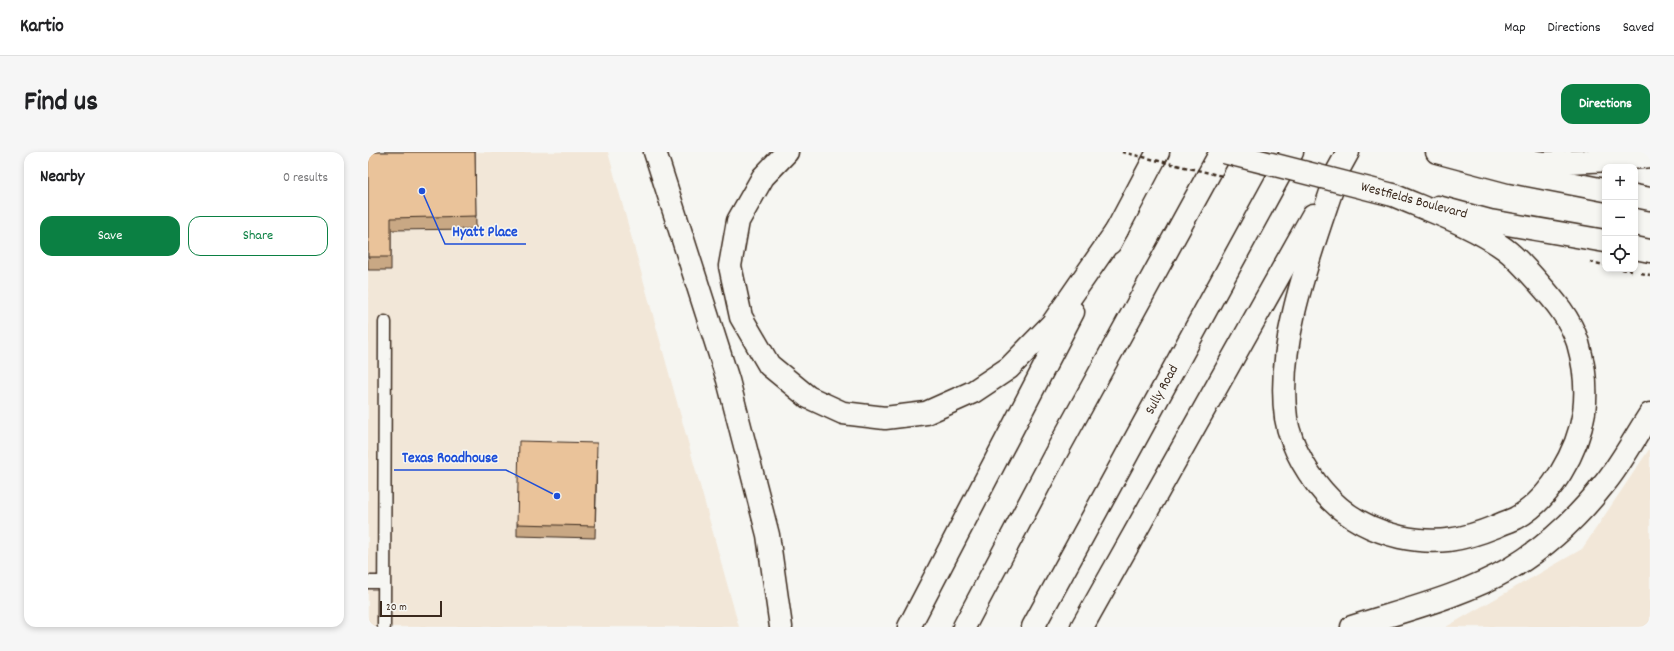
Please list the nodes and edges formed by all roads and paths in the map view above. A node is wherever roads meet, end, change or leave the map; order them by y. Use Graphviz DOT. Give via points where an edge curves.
graph roads {
  1 [pos="655,152"];
  2 [pos="787,152"];
  3 [pos="1158,152"];
  4 [pos="1221,152"];
  5 [pos="1224,152"];
  6 [pos="1292,152"];
  7 [pos="1348,152"];
  8 [pos="1437,152"];
  9 [pos="1459,152"];
  10 [pos="1650,156"];
  11 [pos="1338,171"];
  12 [pos="1602,189"];
  13 [pos="1393,195"];
  14 [pos="1638,197"];
  15 [pos="1650,199"];
  16 [pos="1116,230"];
  17 [pos="1602,240"];
  18 [pos="1638,249"];
  19 [pos="1650,251"];
  20 [pos="385,322"];
  21 [pos="1650,414"];
  22 [pos="368,582"];
  23 [pos="383,582"];
  24 [pos="384,627"];
  25 [pos="781,627"];
  26 [pos="909,627"];
  27 [pos="964,627"];
  28 [pos="1033,627"];
  29 [pos="1082,627"];
  30 [pos="1352,627"];
  1 -- 25 [label="main road" via="728,380 768,536"];
  2 -- 16 [label="main road" via="763,177 738,221 730,266 740,317 769,365 808,397 843,413 885,418 926,413 980,388 1009,368 1052,324"];
  3 -- 16 [label="main road"];
  4 -- 27 [label="main road" via="1053,458"];
  5 -- 13 [label="main road, Westfields Boulevard, bridge"];
  6 -- 28 [label="main road, Sully Road"];
  7 -- 11 [label="main road"];
  8 -- 12 [label="main road" via="1512,172"];
  9 -- 10 [label="main road" via="1544,163"];
  11 -- 13 [label="main road" via="1295,309 1286,356 1286,420 1294,445 1320,490 1354,520 1417,541 1456,540 1517,517 1552,487 1569,458 1584,412 1583,368 1578,343 1570,324 1558,304 1522,264 1505,249 1471,229"];
  11 -- 29 [label="main road"];
  13 -- 17 [label="main road, Westfields Boulevard" via="1490,221"];
  14 -- 15 [label="main road"];
  16 -- 26 [label="main road"];
  18 -- 19 [label="main road"];
  20 -- 23 [label="lane"];
  21 -- 30 [label="main road" via="1606,482 1580,513 1531,555 1457,593"];
  22 -- 23 [label="lane"];
  23 -- 24 [label="lane"];
}
